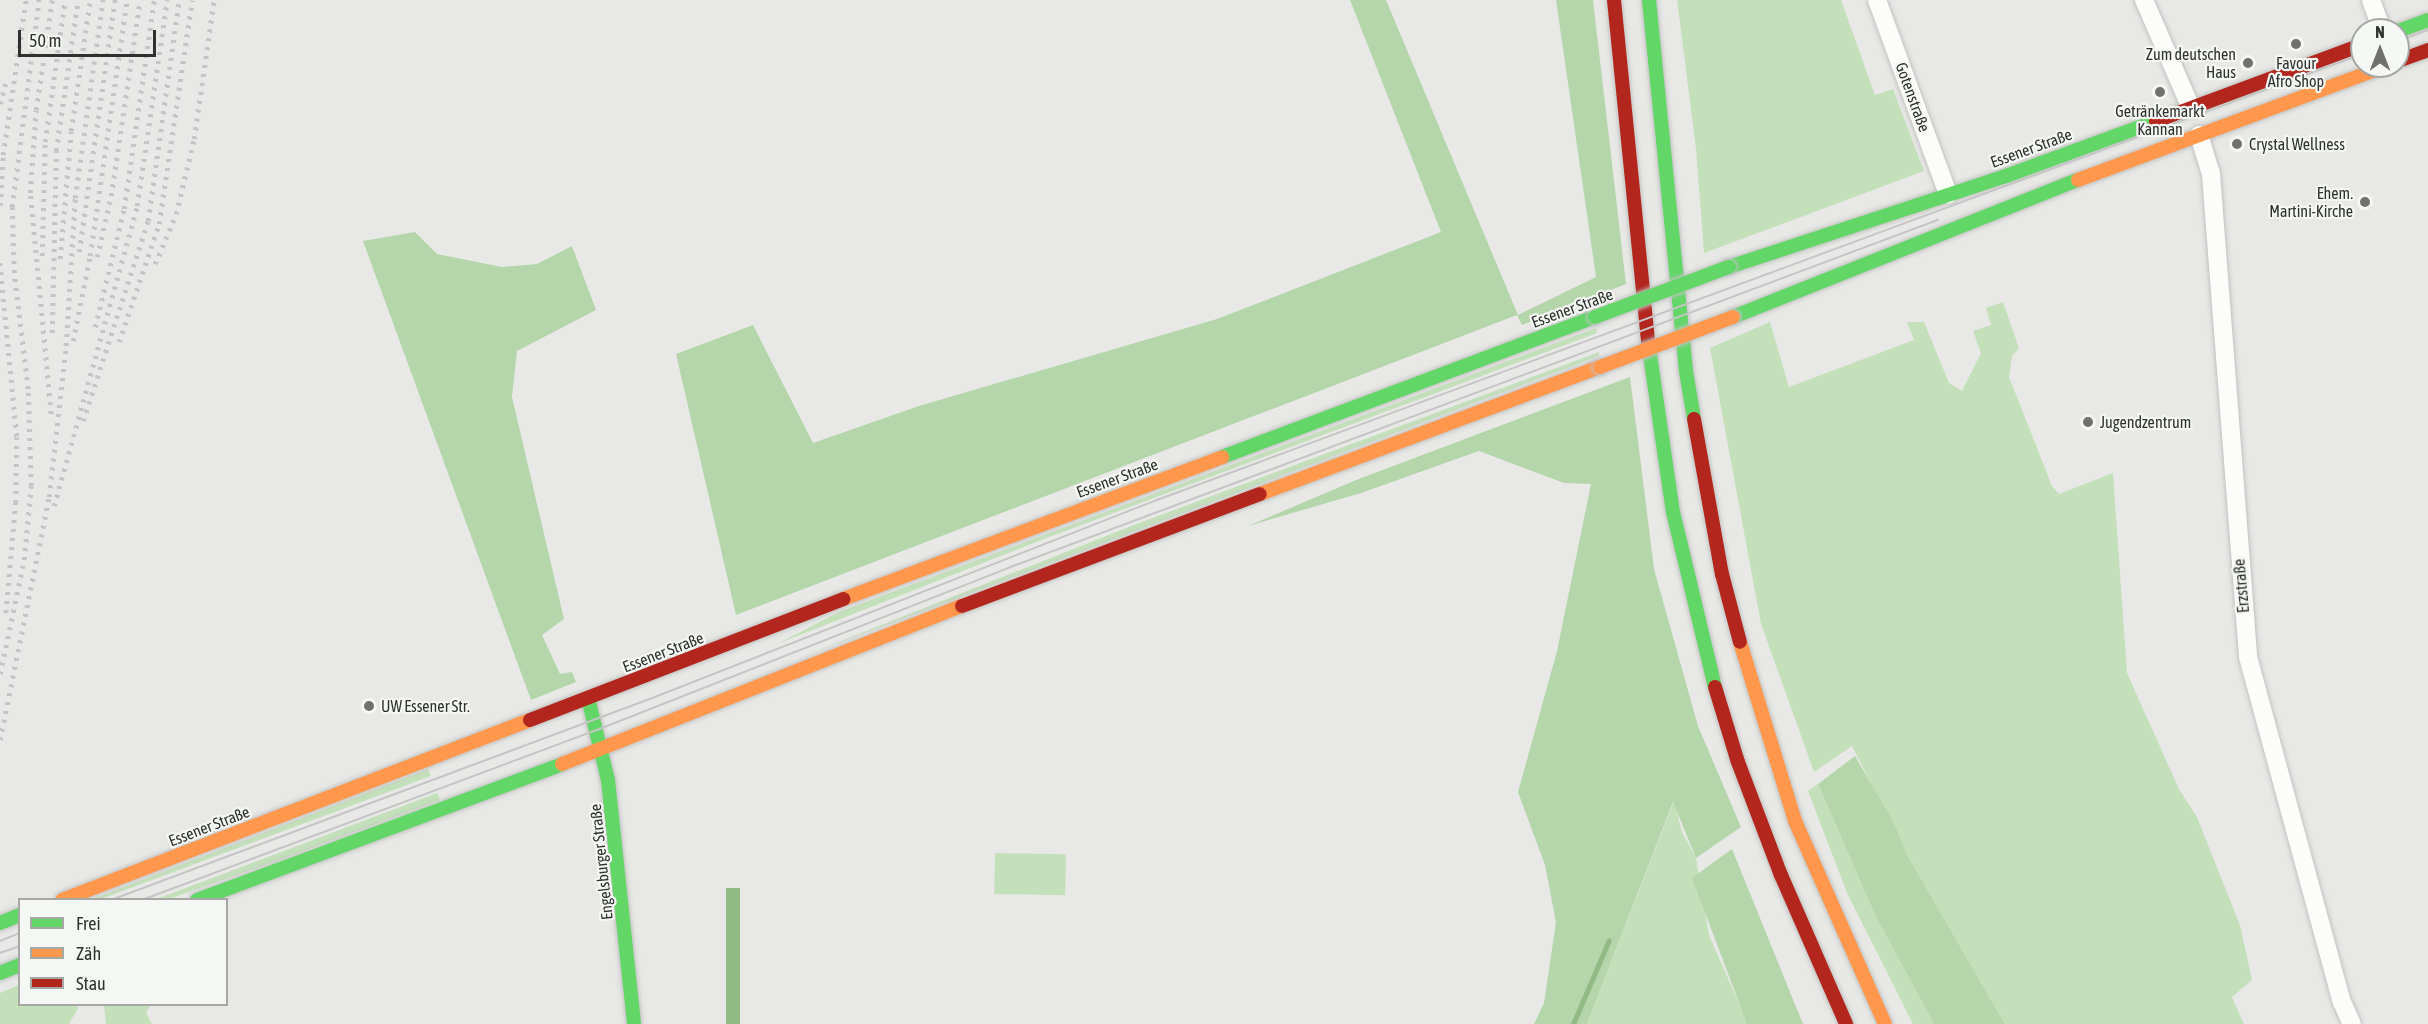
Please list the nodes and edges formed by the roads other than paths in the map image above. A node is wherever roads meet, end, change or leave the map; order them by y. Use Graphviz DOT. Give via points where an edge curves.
graph roads {
  1 [pos="1614,0"];
  2 [pos="1649,0"];
  3 [pos="1877,0"];
  4 [pos="2144,0"];
  5 [pos="2371,0"];
  6 [pos="2378,18"];
  7 [pos="2428,20"];
  8 [pos="2410,27"];
  9 [pos="2350,49"];
  10 [pos="2428,50"];
  11 [pos="2410,57"];
  12 [pos="2353,78"];
  13 [pos="2191,108"];
  14 [pos="2199,135"];
  15 [pos="1948,194"];
  16 [pos="588,698"];
  17 [pos="603,749"];
  18 [pos="67,898"];
  19 [pos="202,898"];
  20 [pos="1827,900"];
  21 [pos="18,916"];
  22 [pos="0,922"];
  23 [pos="18,966"];
  24 [pos="0,973"];
  25 [pos="1893,1004"];
  26 [pos="634,1024"];
  27 [pos="1846,1024"];
  28 [pos="1885,1024"];
  29 [pos="2352,1024"];
  1 -- 27 [label="main road" via="1654,393 1673,512 1700,634 1738,762 1781,875"];
  2 -- 20 [label="main road" via="1686,370 1710,519 1758,710"];
  3 -- 15 [label="street, Gotenstraße"];
  4 -- 13 [label="street"];
  5 -- 6 [label="street"];
  7 -- 8 [label="main road"];
  9 -- 13 [label="main road, Essener Straße"];
  10 -- 11 [label="main road"];
  12 -- 14 [label="main road"];
  13 -- 14 [label="main road"];
  13 -- 15 [label="main road, Essener Straße"];
  14 -- 17 [label="main road, bridge" via="1733,317 985,597"];
  14 -- 29 [label="street, Erzstraße" via="2211,174 2248,657 2342,1002"];
  15 -- 16 [label="main road, Essener Straße, bridge" via="1729,267"];
  16 -- 17 [label="main road, Engelsburger Straße"];
  16 -- 18 [label="main road, Essener Straße"];
  17 -- 19 [label="main road"];
  17 -- 26 [label="main road, Engelsburger Straße"];
  20 -- 25 [label="main road" via="1851,914"];
  20 -- 28 [label="main road"];
  21 -- 22 [label="main road"];
  23 -- 24 [label="main road"];
}
